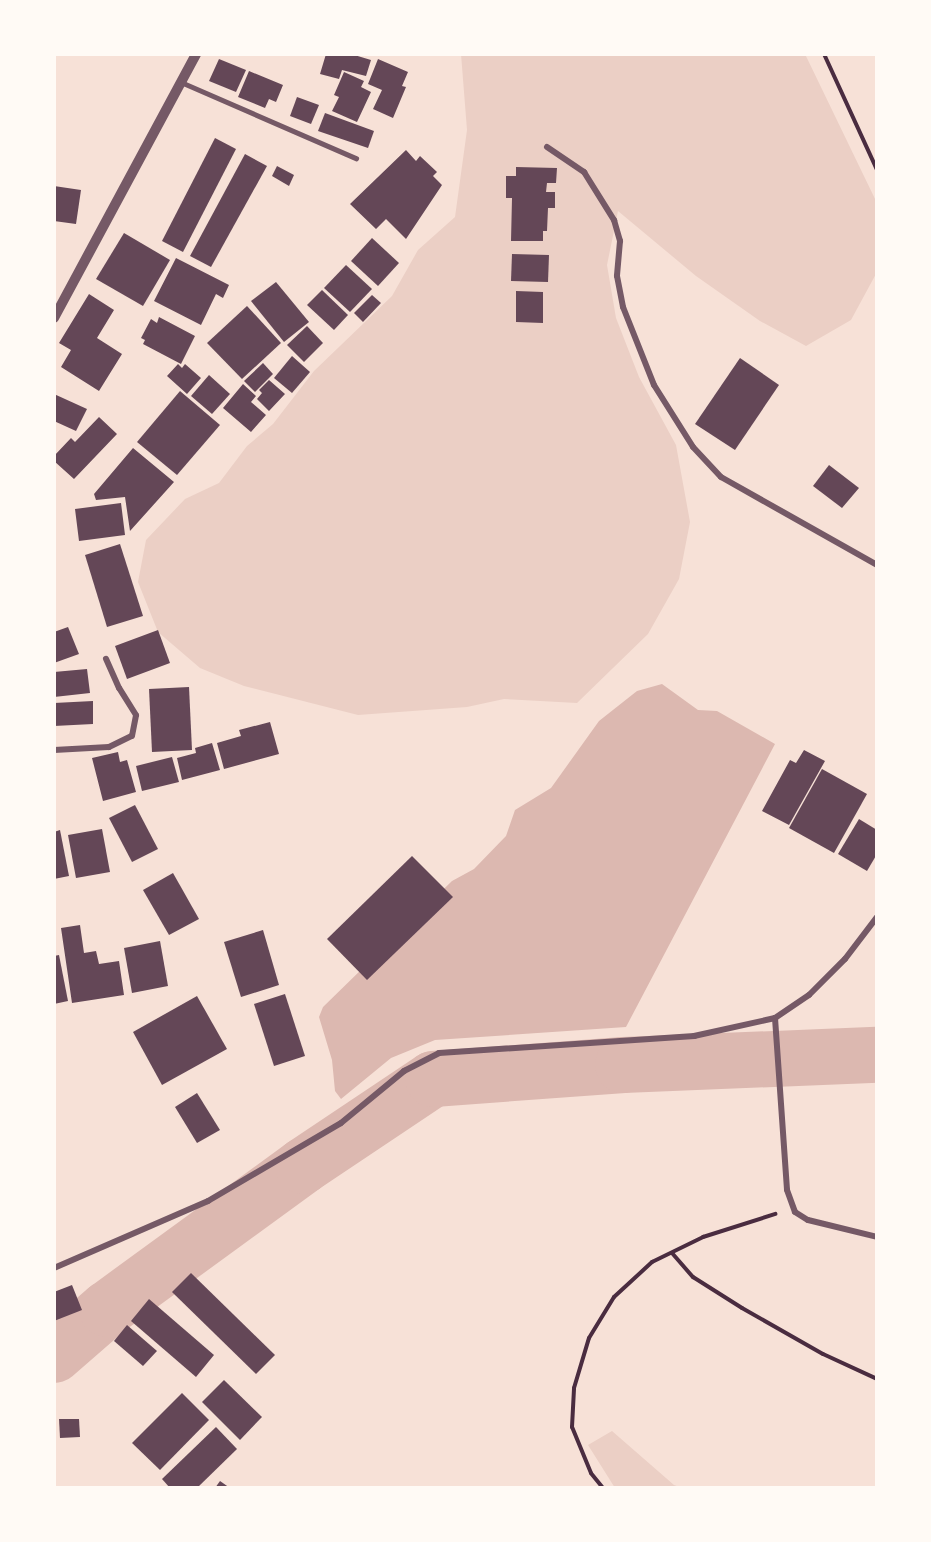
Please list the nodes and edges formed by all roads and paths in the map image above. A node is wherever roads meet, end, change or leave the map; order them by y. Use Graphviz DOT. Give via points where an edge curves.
graph roads {
  1 [pos="196,54"];
  2 [pos="824,54"];
  3 [pos="181,82"];
  4 [pos="547,147"];
  5 [pos="356,158"];
  6 [pos="877,170"];
  7 [pos="54,318"];
  8 [pos="877,565"];
  9 [pos="105,659"];
  10 [pos="54,750"];
  11 [pos="877,917"];
  12 [pos="775,1018"];
  13 [pos="792,1206"];
  14 [pos="877,1238"];
  15 [pos="672,1252"];
  16 [pos="54,1268"];
  17 [pos="877,1379"];
  18 [pos="603,1488"];
  1 -- 3 [label="street"];
  2 -- 6 [label="path"];
  3 -- 5 [label="lane"];
  3 -- 7 [label="street"];
  4 -- 8 [label="street" via="584,172 614,220 620,241 617,276 623,307 654,385 693,447 721,477"];
  9 -- 10 [label="street" via="136,715 132,736 108,747"];
  11 -- 12 [label="street" via="845,959 809,995"];
  12 -- 13 [label="street"];
  12 -- 16 [label="street" via="694,1036 439,1053 404,1071 342,1123 208,1201"];
  13 -- 14 [label="street" via="808,1220"];
  13 -- 15 [label="path"];
  15 -- 17 [label="path" via="693,1277 742,1308 823,1354"];
  15 -- 18 [label="path" via="652,1263 614,1297 589,1338 574,1388 572,1427 591,1473"];
}
